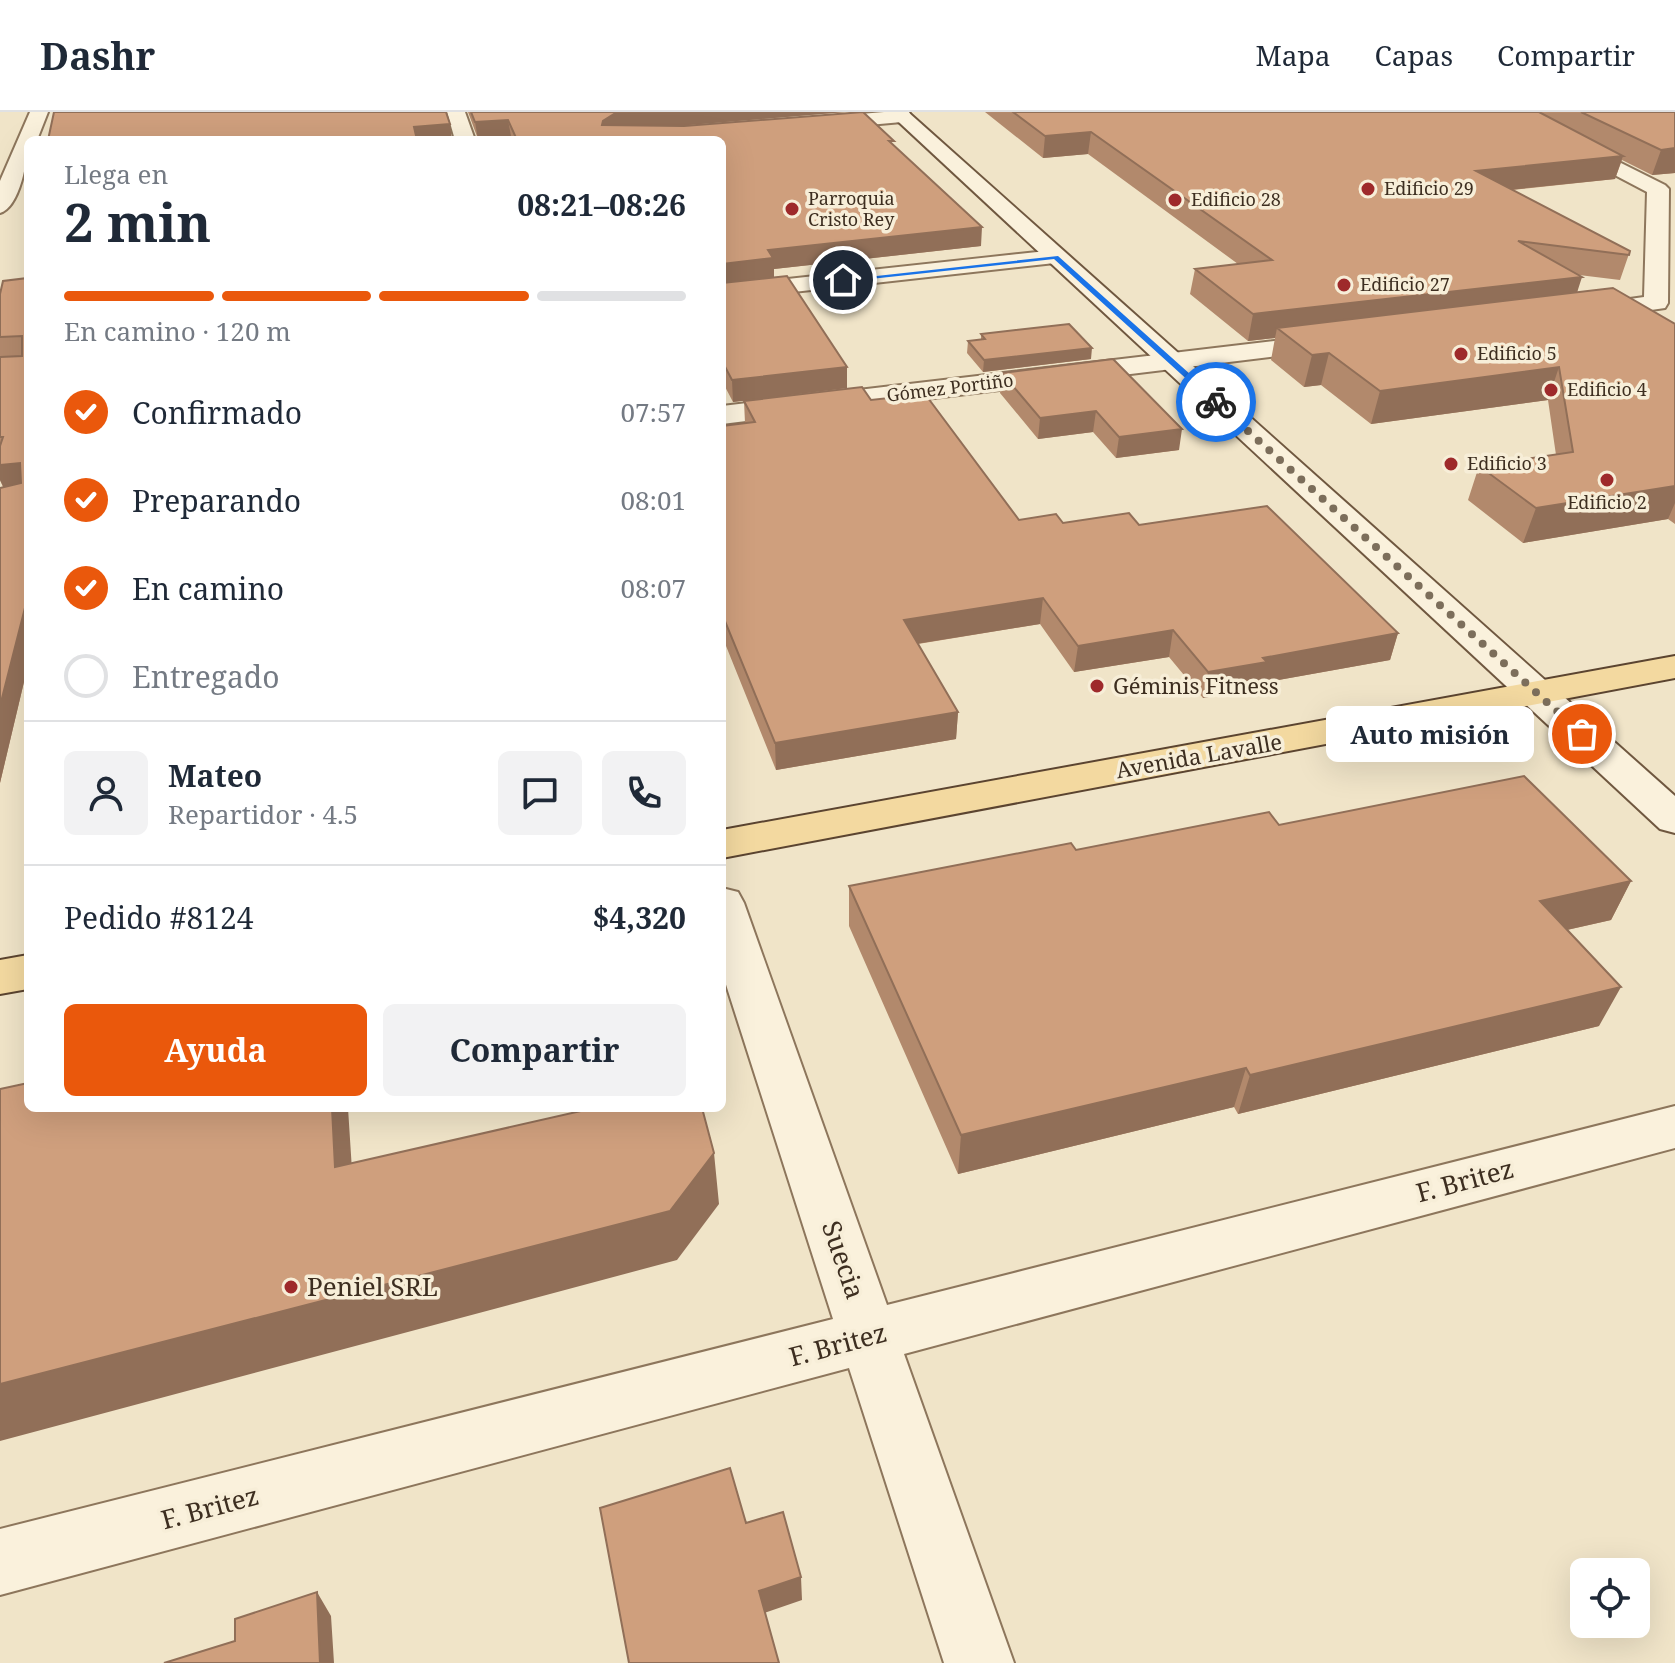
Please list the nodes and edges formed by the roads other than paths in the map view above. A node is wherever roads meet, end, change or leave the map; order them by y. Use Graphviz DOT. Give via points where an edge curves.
graph roads {
  1 [pos="39,112"];
  2 [pos="456,112"];
  3 [pos="1504,112"];
  4 [pos="900,114"];
  5 [pos="790,126"];
  6 [pos="30,136"];
  7 [pos="464,136"];
  8 [pos="24,153"];
  9 [pos="9,194"];
  10 [pos="1056,257"];
  11 [pos="726,293"];
  12 [pos="1562,314"];
  13 [pos="1359,339"];
  14 [pos="1172,361"];
  15 [pos="726,415"];
  16 [pos="1675,667"];
  17 [pos="1537,693"];
  18 [pos="1675,819"];
  19 [pos="726,843"];
  20 [pos="726,915"];
  21 [pos="24,973"];
  22 [pos="0,977"];
  23 [pos="1675,1127"];
  24 [pos="869,1336"];
  25 [pos="0,1562"];
  26 [pos="979,1663"];
  1 -- 6 [label="street"];
  2 -- 7 [label="street"];
  3 -- 12 [label="street" via="1658,189 1656,303"];
  4 -- 5 [label="street"];
  4 -- 10 [label="street"];
  8 -- 9 [label="street"];
  10 -- 11 [label="street"];
  10 -- 14 [label="street"];
  13 -- 14 [label="street, Gómez Portiño"];
  14 -- 15 [label="street, Gómez Portiño"];
  14 -- 17 [label="street"];
  16 -- 17 [label="main road, Avenida Lavalle"];
  17 -- 18 [label="street"];
  17 -- 19 [label="main road, Avenida Lavalle"];
  20 -- 24 [label="street, Suecia"];
  21 -- 22 [label="main road"];
  23 -- 24 [label="street, F. Britez"];
  24 -- 25 [label="street, F. Britez"];
  24 -- 26 [label="street, Suecia"];
}
